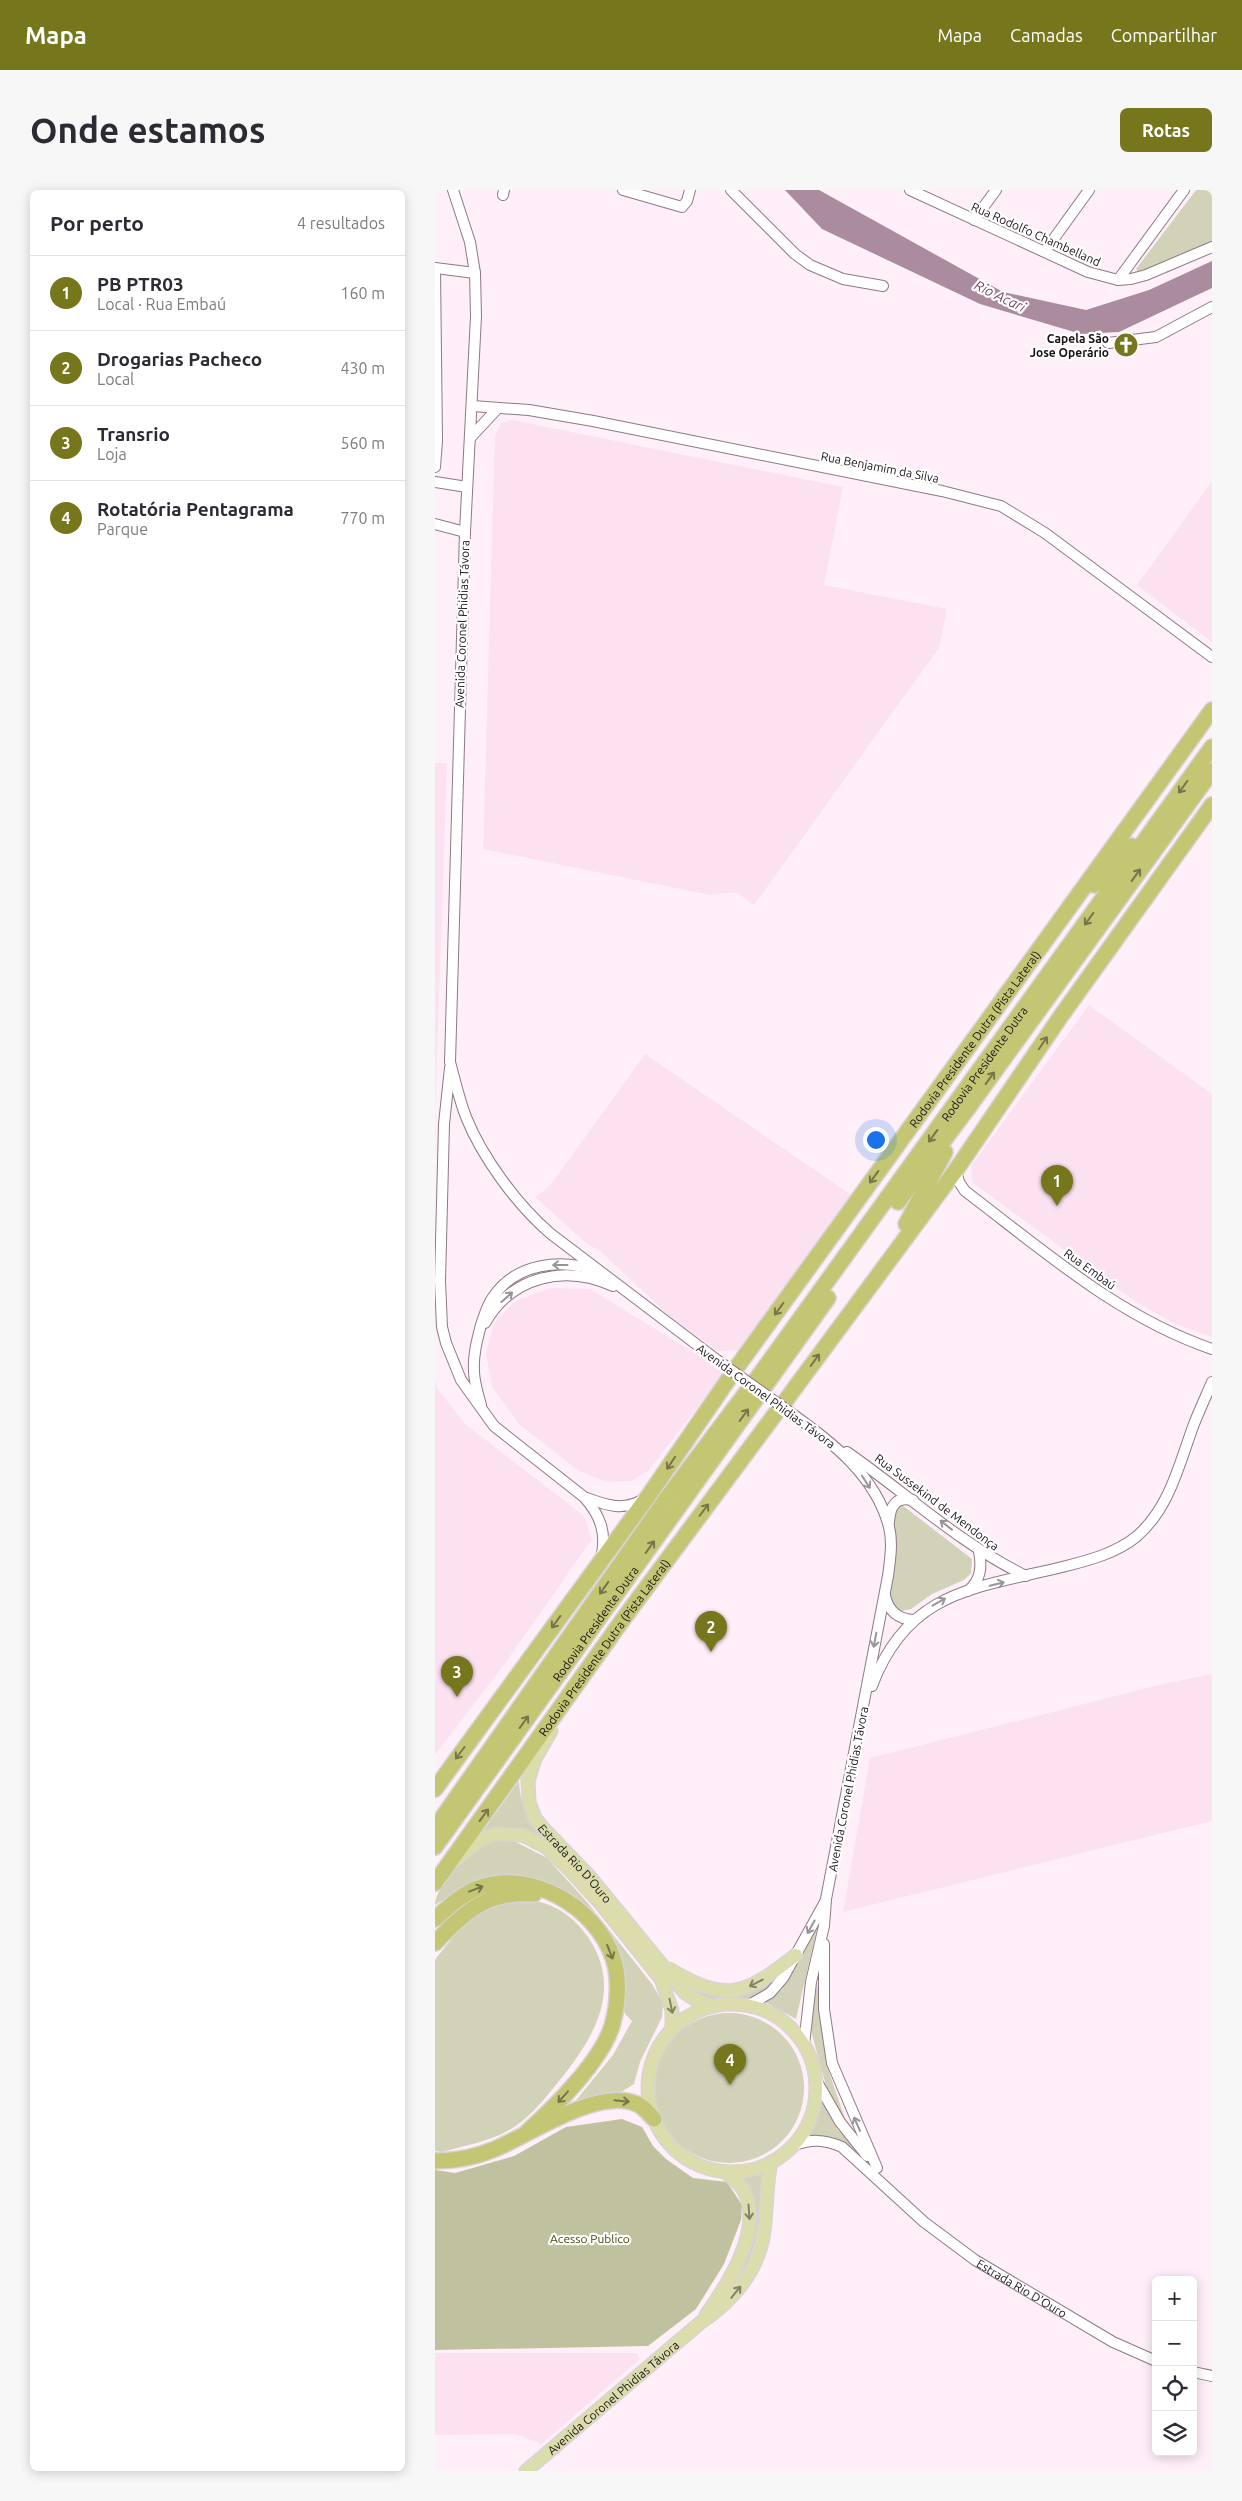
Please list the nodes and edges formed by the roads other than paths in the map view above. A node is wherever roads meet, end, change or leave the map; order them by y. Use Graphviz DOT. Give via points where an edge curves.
graph roads {
  1 [pos="453,190"];
  2 [pos="623,190"];
  3 [pos="690,190"];
  4 [pos="731,190"];
  5 [pos="910,190"];
  6 [pos="996,190"];
  7 [pos="1089,190"];
  8 [pos="1183,190"];
  9 [pos="974,220"];
  10 [pos="1212,247"];
  11 [pos="1045,251"];
  12 [pos="435,268"];
  13 [pos="475,273"];
  14 [pos="1118,280"];
  15 [pos="883,286"];
  16 [pos="1212,307"];
  17 [pos="1108,343"];
  18 [pos="473,406"];
  19 [pos="498,408"];
  20 [pos="471,436"];
  21 [pos="436,441"];
  22 [pos="435,468"];
  23 [pos="435,482"];
  24 [pos="467,487"];
  25 [pos="435,524"];
  26 [pos="465,532"];
  27 [pos="1212,657"];
  28 [pos="1212,710"];
  29 [pos="1212,747"];
  30 [pos="1212,771"];
  31 [pos="1212,805"];
  32 [pos="1165,813"];
  33 [pos="1055,924"];
  34 [pos="450,1062"];
  35 [pos="969,1108"];
  36 [pos="956,1170"];
  37 [pos="965,1191"];
  38 [pos="938,1194"];
  39 [pos="882,1269"];
  40 [pos="607,1276"];
  41 [pos="629,1294"];
  42 [pos="439,1327"];
  43 [pos="478,1336"];
  44 [pos="1212,1349"];
  45 [pos="738,1367"];
  46 [pos="1212,1382"];
  47 [pos="784,1409"];
  48 [pos="483,1413"];
  49 [pos="835,1445"];
  50 [pos="584,1497"];
  51 [pos="647,1498"];
  52 [pos="666,1499"];
  53 [pos="914,1500"];
  54 [pos="889,1528"];
  55 [pos="979,1551"];
  56 [pos="601,1561"];
  57 [pos="1026,1576"];
  58 [pos="968,1591"];
  59 [pos="885,1592"];
  60 [pos="914,1620"];
  61 [pos="574,1690"];
  62 [pos="863,1708"];
  63 [pos="435,1789"];
  64 [pos="474,1793"];
  65 [pos="435,1828"];
  66 [pos="435,1847"];
  67 [pos="435,1856"];
  68 [pos="447,1867"];
  69 [pos="435,1883"];
  70 [pos="826,1899"];
  71 [pos="565,1900"];
  72 [pos="435,1919"];
  73 [pos="824,1926"];
  74 [pos="435,1943"];
  75 [pos="796,1955"];
  76 [pos="660,1963"];
  77 [pos="749,2005"];
  78 [pos="712,2006"];
  79 [pos="672,2029"];
  80 [pos="804,2044"];
  81 [pos="816,2080"];
  82 [pos="654,2119"];
  83 [pos="527,2132"];
  84 [pos="792,2146"];
  85 [pos="435,2162"];
  86 [pos="771,2162"];
  87 [pos="877,2168"];
  88 [pos="725,2172"];
  89 [pos="898,2199"];
  90 [pos="700,2323"];
  91 [pos="1152,2359"];
  92 [pos="1197,2373"];
  93 [pos="1212,2376"];
  94 [pos="525,2471"];
  1 -- 13 [label="street, Avenida Coronel Phidias Távora" via="470,242"];
  2 -- 3 [label="street" via="679,207 687,201"];
  4 -- 15 [label="street" via="810,265 843,279"];
  5 -- 9 [label="street, Rua Rodolfo Chambelland"];
  6 -- 9 [label="street"];
  7 -- 11 [label="street"];
  8 -- 14 [label="street"];
  9 -- 11 [label="street, Rua Rodolfo Chambelland"];
  10 -- 14 [label="street, Rua Rodolfo Chambelland" via="1146,275"];
  11 -- 14 [label="street, Rua Rodolfo Chambelland" via="1088,272"];
  12 -- 13 [label="street"];
  12 -- 21 [label="street"];
  13 -- 18 [label="street, Avenida Coronel Phidias Távora"];
  16 -- 17 [label="street" via="1156,337"];
  18 -- 19 [label="street, Rua Benjamim da Silva"];
  18 -- 20 [label="street, Avenida Coronel Phidias Távora"];
  19 -- 20 [label="street"];
  19 -- 27 [label="street, Rua Benjamim da Silva" via="593,421 942,491 1001,506 1045,532"];
  20 -- 24 [label="street, Avenida Coronel Phidias Távora"];
  21 -- 22 [label="street"];
  23 -- 24 [label="street"];
  24 -- 26 [label="street, Avenida Coronel Phidias Távora"];
  25 -- 26 [label="street"];
  26 -- 34 [label="street, Avenida Coronel Phidias Távora"];
  28 -- 33 [label="highway, Rodovia Presidente Dutra (Pista Lateral)"];
  29 -- 32 [label="highway, Rodovia Presidente Dutra, one-way"];
  35 -- 30 [label="highway, Rodovia Presidente Dutra, one-way"];
  36 -- 31 [label="highway, Rodovia Presidente Dutra (Pista Lateral), one-way"];
  32 -- 33 [label="highway"];
  32 -- 35 [label="highway, Rodovia Presidente Dutra, one-way" via="761,1383"];
  33 -- 45 [label="highway, Rodovia Presidente Dutra (Pista Lateral), one-way"];
  34 -- 40 [label="street, Avenida Coronel Phidias Távora" via="465,1115 474,1134 520,1202 551,1234"];
  34 -- 42 [label="street, Avenida Coronel Phidias Távora" via="444,1124"];
  35 -- 39 [label="highway"];
  36 -- 37 [label="street, Rua Embaú"];
  36 -- 38 [label="highway, Rodovia Presidente Dutra (Pista Lateral)"];
  37 -- 38 [label="street" via="949,1190"];
  37 -- 44 [label="street, Rua Embaú" via="1122,1307 1165,1332"];
  38 -- 39 [label="highway, Rodovia Presidente Dutra (Pista Lateral)"];
  47 -- 39 [label="highway, Rodovia Presidente Dutra (Pista Lateral), one-way"];
  40 -- 41 [label="street, Avenida Coronel Phidias Távora"];
  40 -- 43 [label="street, one-way" via="570,1265 542,1266 524,1272 508,1280 493,1296"];
  43 -- 41 [label="street, one-way" via="504,1299 536,1279 575,1275 598,1280"];
  41 -- 47 [label="street, Avenida Coronel Phidias Távora, bridge"];
  42 -- 48 [label="street, Avenida Coronel Phidias Távora" via="457,1372"];
  43 -- 48 [label="street" via="473,1370"];
  46 -- 57 [label="street" via="1172,1489 1146,1526 1119,1548 1087,1561"];
  47 -- 49 [label="street, Avenida Coronel Phidias Távora"];
  61 -- 47 [label="highway, Rodovia Presidente Dutra (Pista Lateral), one-way" via="664,1564"];
  48 -- 50 [label="street, Avenida Coronel Phidias Távora" via="506,1436"];
  49 -- 53 [label="street, Rua Sussekind de Mendonça"];
  49 -- 54 [label="street, Avenida Coronel Phidias Távora, one-way" via="869,1486"];
  50 -- 51 [label="street, Avenida Coronel Phidias Távora" via="618,1507"];
  50 -- 56 [label="street, Avenida Coronel Phidias Távora" via="596,1511 603,1528"];
  52 -- 51 [label="highway, one-way" via="729,1381"];
  51 -- 56 [label="highway"];
  64 -- 52 [label="highway, Rodovia Presidente Dutra, one-way" via="751,1396"];
  52 -- 65 [label="highway, Rodovia Presidente Dutra, one-way"];
  53 -- 54 [label="street" via="902,1498 893,1505"];
  55 -- 53 [label="street, Rua Sussekind de Mendonça, one-way"];
  54 -- 59 [label="street, Avenida Coronel Phidias Távora" via="890,1557"];
  55 -- 57 [label="street, Rua Sussekind de Mendonça"];
  55 -- 58 [label="street" via="979,1578"];
  56 -- 63 [label="highway, one-way"];
  58 -- 57 [label="street, one-way"];
  60 -- 58 [label="street, one-way" via="934,1604"];
  59 -- 60 [label="street" via="888,1606 895,1615"];
  59 -- 62 [label="street, Avenida Coronel Phidias Távora, one-way"];
  60 -- 62 [label="street" via="878,1668"];
  68 -- 61 [label="highway, Rodovia Presidente Dutra (Pista Lateral), one-way"];
  61 -- 76 [label="main road, Estrada Rio D'Ouro" via="531,1766 527,1786 531,1806 543,1828 590,1877"];
  62 -- 70 [label="street, Avenida Coronel Phidias Távora"];
  64 -- 66 [label="highway, Rodovia Presidente Dutra"];
  64 -- 67 [label="highway"];
  68 -- 69 [label="highway, Rodovia Presidente Dutra (Pista Lateral)"];
  68 -- 79 [label="main road, Estrada Rio D'Ouro, one-way" via="480,1840 495,1834 523,1835 546,1847 595,1898 661,1979 670,2001"];
  70 -- 73 [label="street, Avenida Coronel Phidias Távora"];
  70 -- 75 [label="street, Avenida Coronel Phidias Távora, one-way"];
  72 -- 71 [label="highway, one-way" via="465,1894 495,1884 509,1882 529,1886"];
  71 -- 74 [label="highway" via="516,1894 484,1901 457,1920"];
  71 -- 83 [label="highway, one-way" via="591,1922 607,1944 617,1977 615,2011 602,2048 559,2101"];
  73 -- 80 [label="street, Avenida Coronel Phidias Távora" via="811,1982"];
  87 -- 73 [label="street, one-way" via="832,2063 823,1991"];
  75 -- 76 [label="main road, one-way" via="766,1978 736,1990 723,1991 704,1987"];
  75 -- 77 [label="street, Avenida Coronel Phidias Távora" via="770,1993"];
  76 -- 78 [label="main road, Estrada Rio D'Ouro" via="685,1993"];
  77 -- 78 [label="main road" via="730,2003"];
  77 -- 80 [label="main road" via="775,2015"];
  78 -- 79 [label="main road" via="684,2019"];
  79 -- 82 [label="main road" via="662,2042 650,2072 648,2088"];
  80 -- 81 [label="main road"];
  81 -- 84 [label="main road" via="809,2122"];
  81 -- 87 [label="street, Estrada Rio D'Ouro" via="839,2122"];
  83 -- 82 [label="highway, one-way" via="584,2108 613,2100 638,2104"];
  82 -- 88 [label="main road" via="682,2156"];
  83 -- 85 [label="highway" via="481,2154"];
  84 -- 86 [label="main road"];
  84 -- 89 [label="street, Estrada Rio D'Ouro" via="816,2140 842,2147"];
  86 -- 88 [label="main road" via="749,2170"];
  90 -- 86 [label="main road, Avenida Coronel Phidias Távora, one-way" via="726,2304 740,2288 758,2254 764,2232 765,2191"];
  87 -- 89 [label="street, Estrada Rio D'Ouro"];
  88 -- 90 [label="main road, Avenida Coronel Phidias Távora, one-way" via="743,2189 750,2212 749,2226 727,2283"];
  89 -- 91 [label="street, Estrada Rio D'Ouro" via="975,2260 1113,2342"];
  90 -- 94 [label="main road, Avenida Coronel Phidias Távora"];
  92 -- 93 [label="street"];
}
